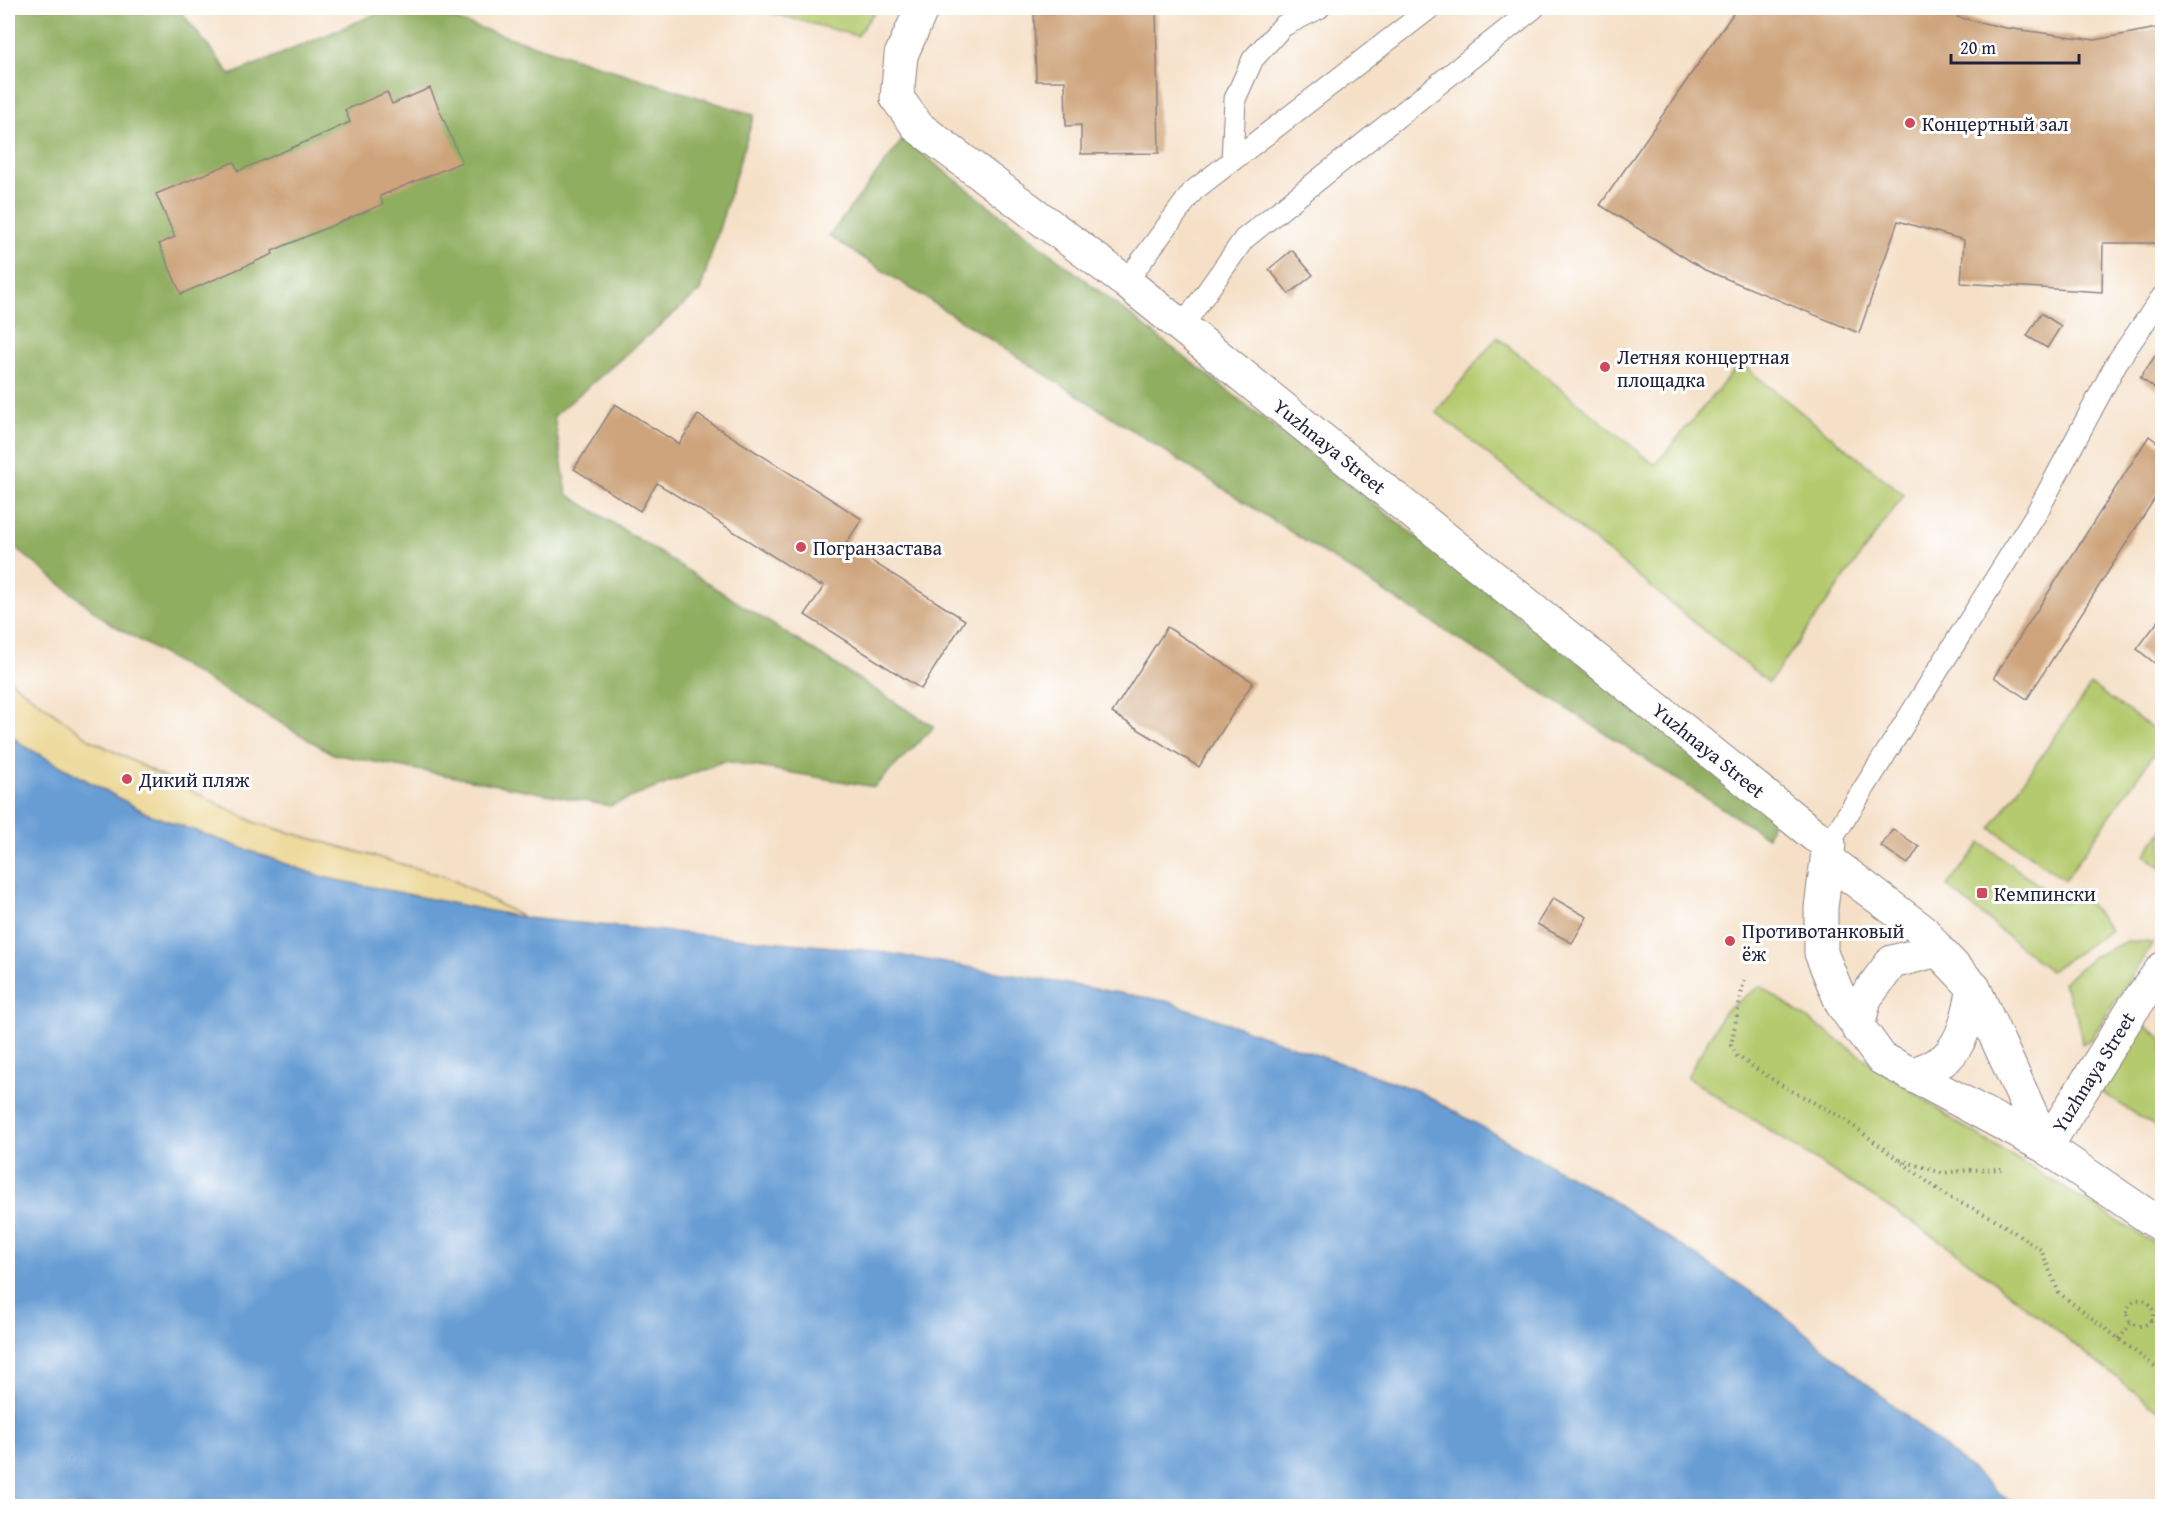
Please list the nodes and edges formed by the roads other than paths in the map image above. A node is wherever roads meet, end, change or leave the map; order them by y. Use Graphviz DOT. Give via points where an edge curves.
graph roads {
  1 [pos="922,8"];
  2 [pos="1319,8"];
  3 [pos="1424,8"];
  4 [pos="1534,8"];
  5 [pos="1232,161"];
  6 [pos="1126,282"];
  7 [pos="2163,297"];
  8 [pos="1182,327"];
  9 [pos="1828,851"];
  10 [pos="1938,950"];
  11 [pos="2163,969"];
  12 [pos="1974,988"];
  13 [pos="1858,1028"];
  14 [pos="1912,1075"];
  15 [pos="2046,1147"];
  16 [pos="2163,1226"];
  1 -- 6 [label="street, Yuzhnaya Street" via="901,55 897,98 918,127"];
  2 -- 5 [label="lane" via="1283,26 1253,59 1235,99"];
  3 -- 5 [label="lane"];
  4 -- 8 [label="lane" via="1244,239"];
  5 -- 6 [label="lane" via="1193,191"];
  6 -- 8 [label="street, Yuzhnaya Street"];
  7 -- 9 [label="lane" via="2117,362 2036,514"];
  8 -- 9 [label="street, Yuzhnaya Street" via="1814,835"];
  9 -- 10 [label="street, Yuzhnaya Street" via="1923,931"];
  9 -- 13 [label="street, Yuzhnaya Street" via="1821,908 1821,953 1842,1004"];
  10 -- 12 [label="street, Yuzhnaya Street"];
  10 -- 13 [label="street" via="1892,962 1865,998"];
  11 -- 15 [label="street, Yuzhnaya Street" via="2132,1010"];
  12 -- 14 [label="street" via="1966,1024 1946,1058"];
  12 -- 15 [label="street, Yuzhnaya Street"];
  13 -- 14 [label="street, Yuzhnaya Street" via="1881,1058"];
  14 -- 15 [label="street, Yuzhnaya Street"];
  15 -- 16 [label="street, Yuzhnaya Street"];
}
